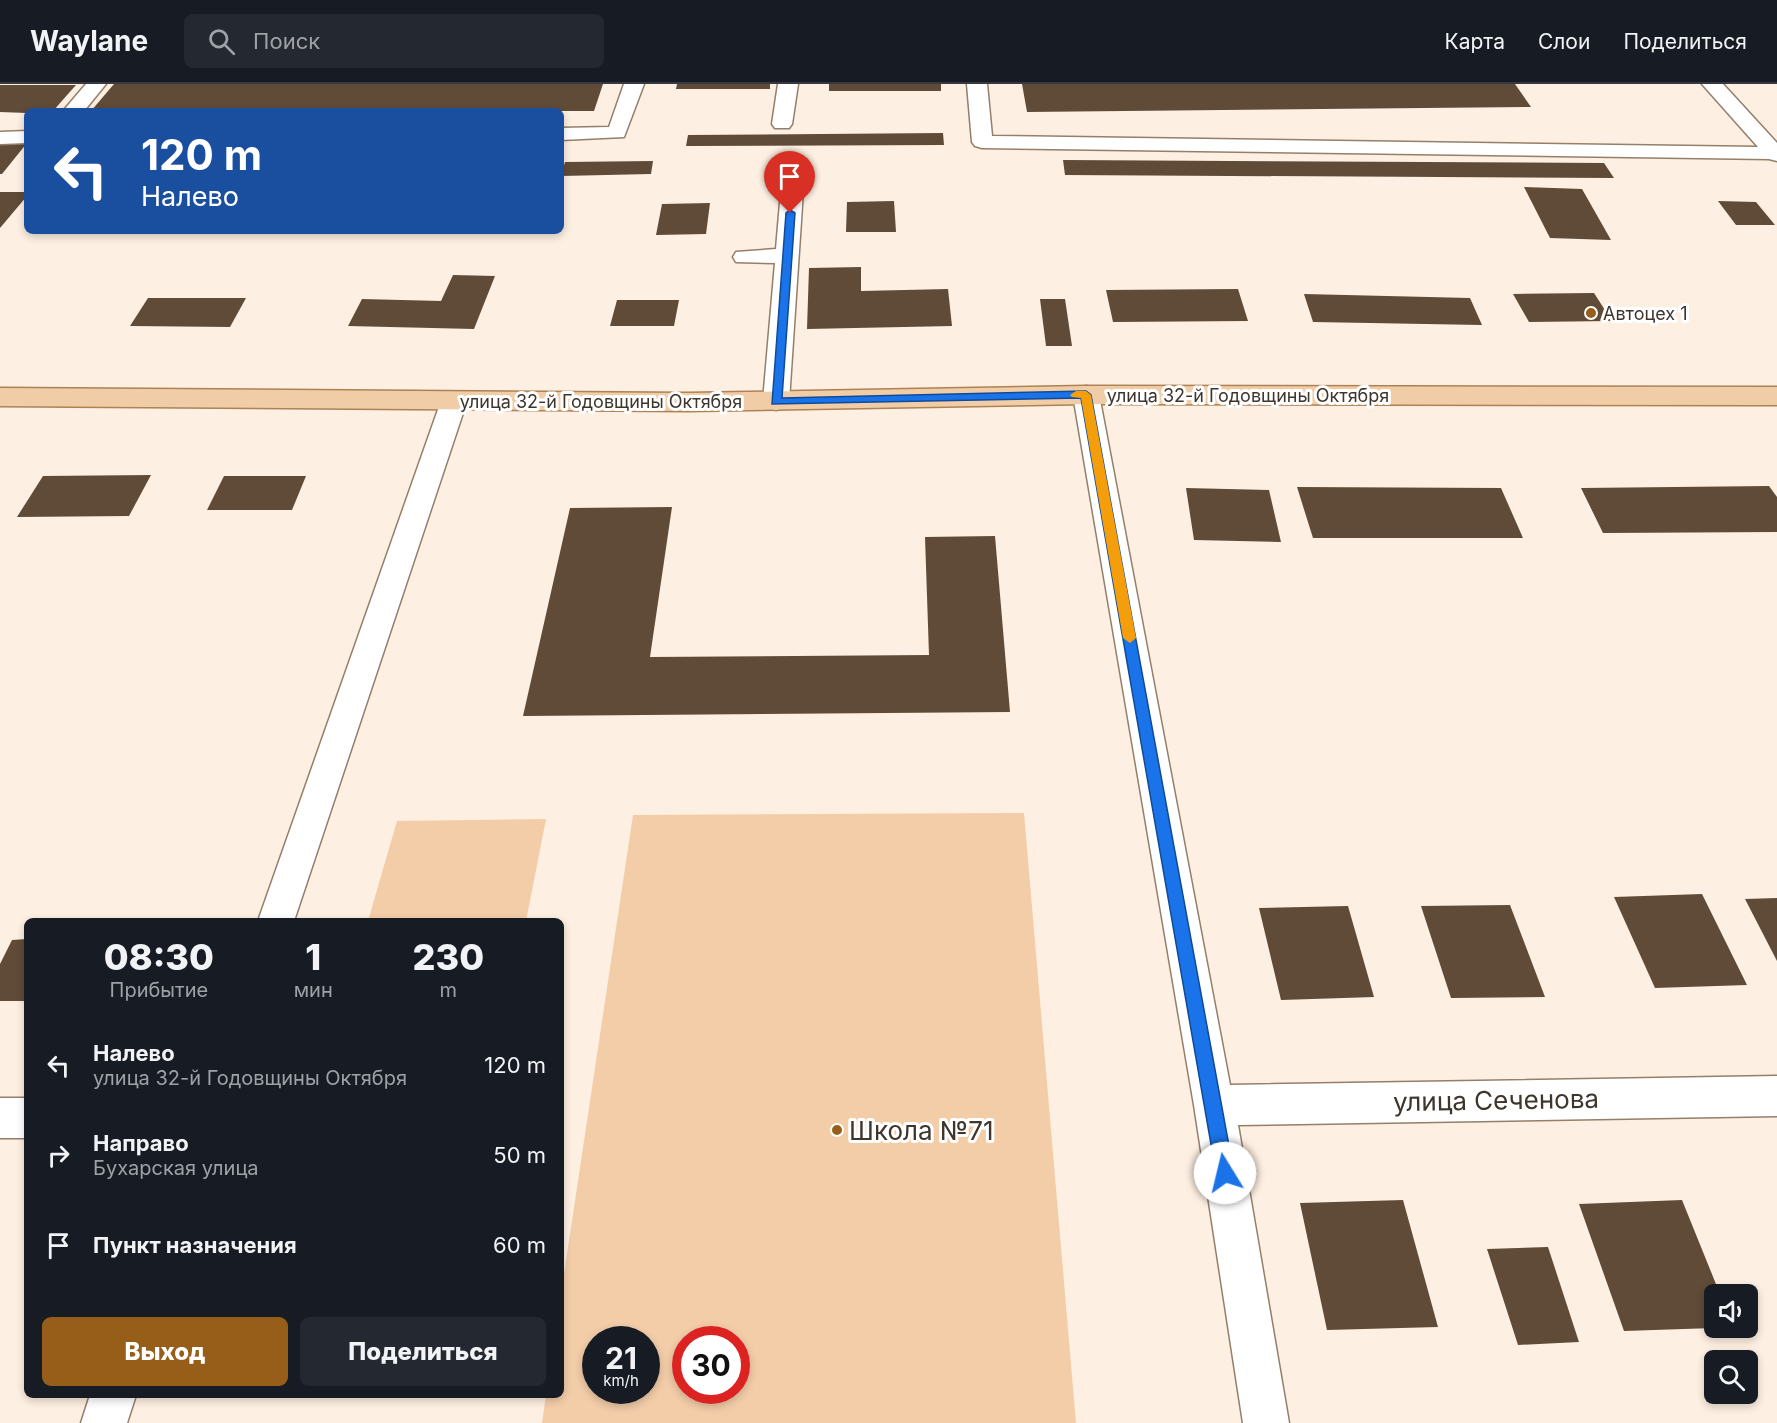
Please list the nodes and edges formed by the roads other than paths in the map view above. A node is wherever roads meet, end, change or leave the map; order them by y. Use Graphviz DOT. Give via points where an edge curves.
graph roads {
  1 [pos="96,84"];
  2 [pos="634,84"];
  3 [pos="788,84"];
  4 [pos="977,84"];
  5 [pos="1712,84"];
  6 [pos="76,108"];
  7 [pos="782,124"];
  8 [pos="564,134"];
  9 [pos="24,137"];
  10 [pos="0,138"];
  11 [pos="1776,154"];
  12 [pos="792,191"];
  13 [pos="787,256"];
  14 [pos="744,257"];
  15 [pos="1086,395"];
  16 [pos="1777,396"];
  17 [pos="0,397"];
  18 [pos="454,401"];
  19 [pos="776,401"];
  20 [pos="277,918"];
  21 [pos="1777,1096"];
  22 [pos="1214,1105"];
  23 [pos="0,1118"];
  24 [pos="24,1118"];
  25 [pos="112,1398"];
  26 [pos="104,1423"];
  27 [pos="1266,1423"];
  1 -- 6 [label="street"];
  2 -- 8 [label="street" via="617,133"];
  3 -- 7 [label="street"];
  4 -- 11 [label="street" via="982,142"];
  5 -- 11 [label="street"];
  9 -- 10 [label="street"];
  12 -- 13 [label="street"];
  13 -- 14 [label="street"];
  13 -- 19 [label="street"];
  15 -- 16 [label="main road, улица 32-й Годовщины Октября"];
  15 -- 19 [label="main road, улица 32-й Годовщины Октября"];
  15 -- 22 [label="street"];
  17 -- 18 [label="main road, улица 32-й Годовщины Октября"];
  18 -- 19 [label="main road, улица 32-й Годовщины Октября"];
  18 -- 20 [label="street"];
  21 -- 22 [label="street, улица Сеченова"];
  22 -- 27 [label="street"];
  23 -- 24 [label="street"];
  25 -- 26 [label="street"];
}
